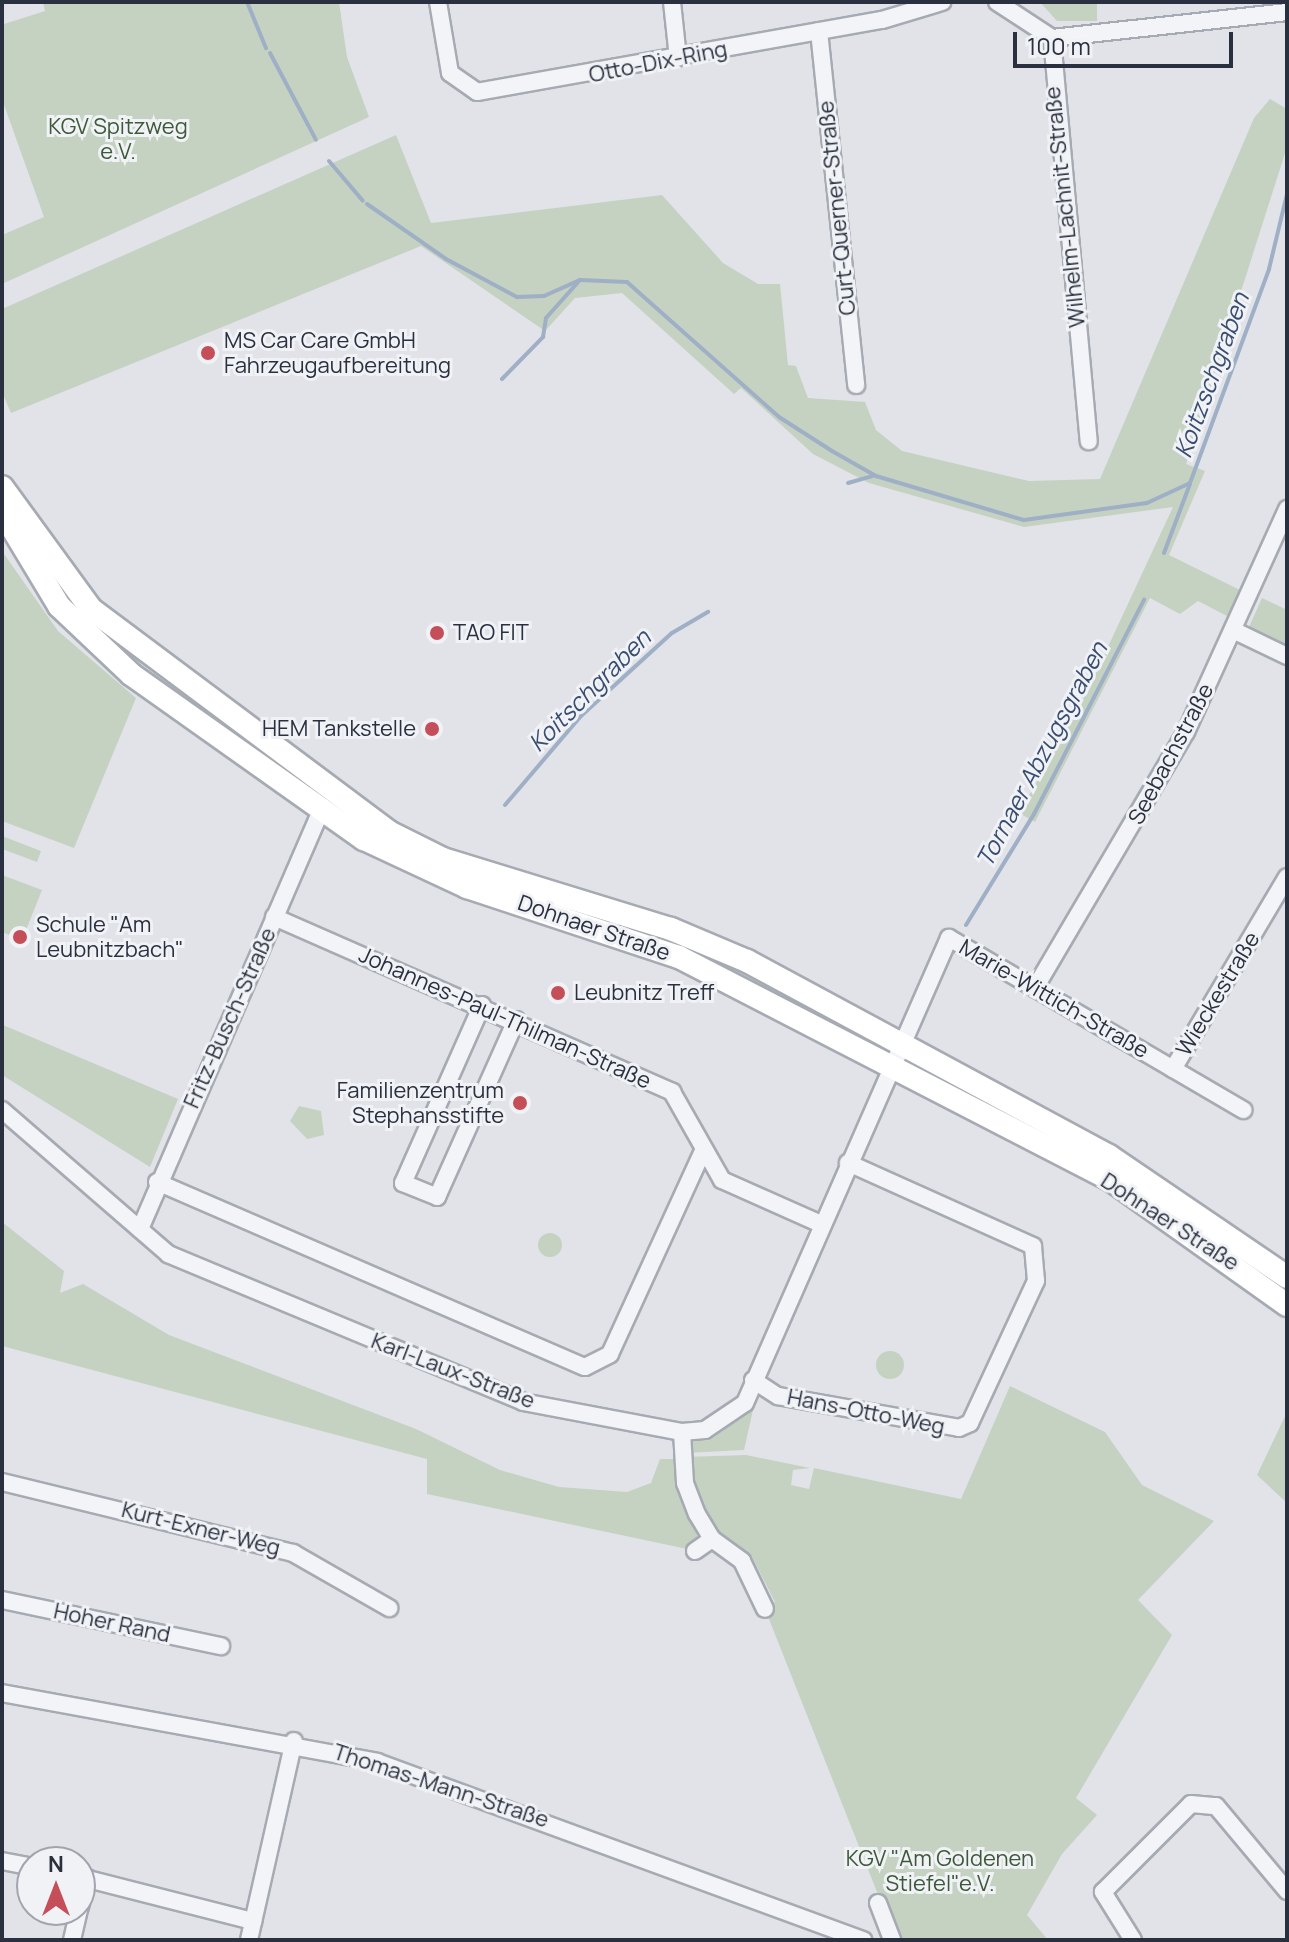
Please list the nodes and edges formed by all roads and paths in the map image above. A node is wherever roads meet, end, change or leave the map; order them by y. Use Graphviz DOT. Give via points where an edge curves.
graph roads {
  1 [pos="438,2"];
  2 [pos="672,2"];
  3 [pos="942,2"];
  4 [pos="997,2"];
  5 [pos="1287,12"];
  6 [pos="819,31"];
  7 [pos="1052,38"];
  8 [pos="678,58"];
  9 [pos="856,385"];
  10 [pos="1089,441"];
  11 [pos="2,487"];
  12 [pos="1287,509"];
  13 [pos="2,511"];
  14 [pos="1235,631"];
  15 [pos="1287,656"];
  16 [pos="322,808"];
  17 [pos="1287,877"];
  18 [pos="274,917"];
  19 [pos="1035,988"];
  20 [pos="482,1005"];
  21 [pos="516,1020"];
  22 [pos="899,1043"];
  23 [pos="1173,1069"];
  24 [pos="890,1070"];
  25 [pos="2,1110"];
  26 [pos="1243,1110"];
  27 [pos="702,1153"];
  28 [pos="848,1163"];
  29 [pos="157,1182"];
  30 [pos="821,1224"];
  31 [pos="140,1229"];
  32 [pos="1287,1277"];
  33 [pos="1287,1305"];
  34 [pos="753,1380"];
  35 [pos="682,1432"];
  36 [pos="2,1482"];
  37 [pos="712,1539"];
  38 [pos="695,1551"];
  39 [pos="2,1600"];
  40 [pos="389,1608"];
  41 [pos="765,1609"];
  42 [pos="221,1646"];
  43 [pos="2,1693"];
  44 [pos="294,1741"];
  45 [pos="96,1880"];
  46 [pos="1287,1891"];
  47 [pos="878,1903"];
  48 [pos="253,1921"];
  49 [pos="249,1940"];
  50 [pos="863,1940"];
  51 [pos="892,1940"];
  52 [pos="1133,1940"];
  1 -- 8 [label="street, Otto-Dix-Ring" via="450,73 475,91"];
  2 -- 8 [label="street"];
  3 -- 6 [label="street, Otto-Dix-Ring"];
  4 -- 7 [label="street"];
  5 -- 7 [label="street"];
  6 -- 8 [label="street, Otto-Dix-Ring"];
  6 -- 9 [label="street, Curt-Querner-Straße"];
  7 -- 10 [label="street, Wilhelm-Lachnit-Straße"];
  11 -- 22 [label="main road, Dohnaer Straße" via="91,609 389,832 487,874 711,944"];
  12 -- 14 [label="street, Seebachstraße"];
  13 -- 16 [label="main road, Dohnaer Straße" via="59,606 132,675"];
  14 -- 15 [label="street"];
  14 -- 19 [label="street, Seebachstraße" via="1177,747"];
  16 -- 18 [label="street, Fritz-Busch-Straße"];
  16 -- 24 [label="main road, Dohnaer Straße" via="406,863 679,957"];
  17 -- 23 [label="street, Wieckestraße"];
  18 -- 20 [label="street, Johannes-Paul-Thilman-Straße"];
  18 -- 29 [label="street, Fritz-Busch-Straße"];
  19 -- 22 [label="street, Marie-Wittich-Straße" via="949,938"];
  19 -- 23 [label="street, Marie-Wittich-Straße"];
  20 -- 21 [label="street, Johannes-Paul-Thilman-Straße"];
  20 -- 21 [label="street" via="403,1183 437,1197"];
  21 -- 27 [label="street, Johannes-Paul-Thilman-Straße" via="677,1096"];
  22 -- 24 [label="street, Marie-Wittich-Straße"];
  22 -- 32 [label="main road, Dohnaer Straße" via="1109,1156"];
  23 -- 26 [label="street, Marie-Wittich-Straße"];
  24 -- 28 [label="street, Karl-Laux-Straße"];
  24 -- 33 [label="main road, Dohnaer Straße" via="1114,1182"];
  25 -- 31 [label="street, Karl-Laux-Straße"];
  27 -- 29 [label="street" via="610,1354 585,1367"];
  27 -- 30 [label="street, Johannes-Paul-Thilman-Straße" via="722,1180"];
  28 -- 30 [label="street, Karl-Laux-Straße"];
  28 -- 34 [label="street, Hans-Otto-Weg" via="1033,1246 1036,1281 970,1423 959,1428 778,1396"];
  29 -- 31 [label="street, Fritz-Busch-Straße"];
  30 -- 34 [label="street, Karl-Laux-Straße"];
  31 -- 35 [label="street, Karl-Laux-Straße" via="199,1268 523,1402"];
  34 -- 35 [label="street, Karl-Laux-Straße" via="745,1403 727,1418"];
  35 -- 37 [label="street" via="685,1483"];
  36 -- 40 [label="street, Kurt-Exner-Weg" via="293,1553"];
  37 -- 38 [label="street"];
  37 -- 41 [label="street" via="742,1561"];
  39 -- 42 [label="street, Hoher Rand"];
  43 -- 44 [label="street, Thomas-Mann-Straße"];
  44 -- 48 [label="street"];
  44 -- 50 [label="street, Thomas-Mann-Straße" via="458,1787"];
  45 -- 48 [label="street"];
  46 -- 52 [label="street" via="1216,1806 1191,1804 1103,1892"];
  47 -- 51 [label="street"];
  48 -- 49 [label="street"];
}
